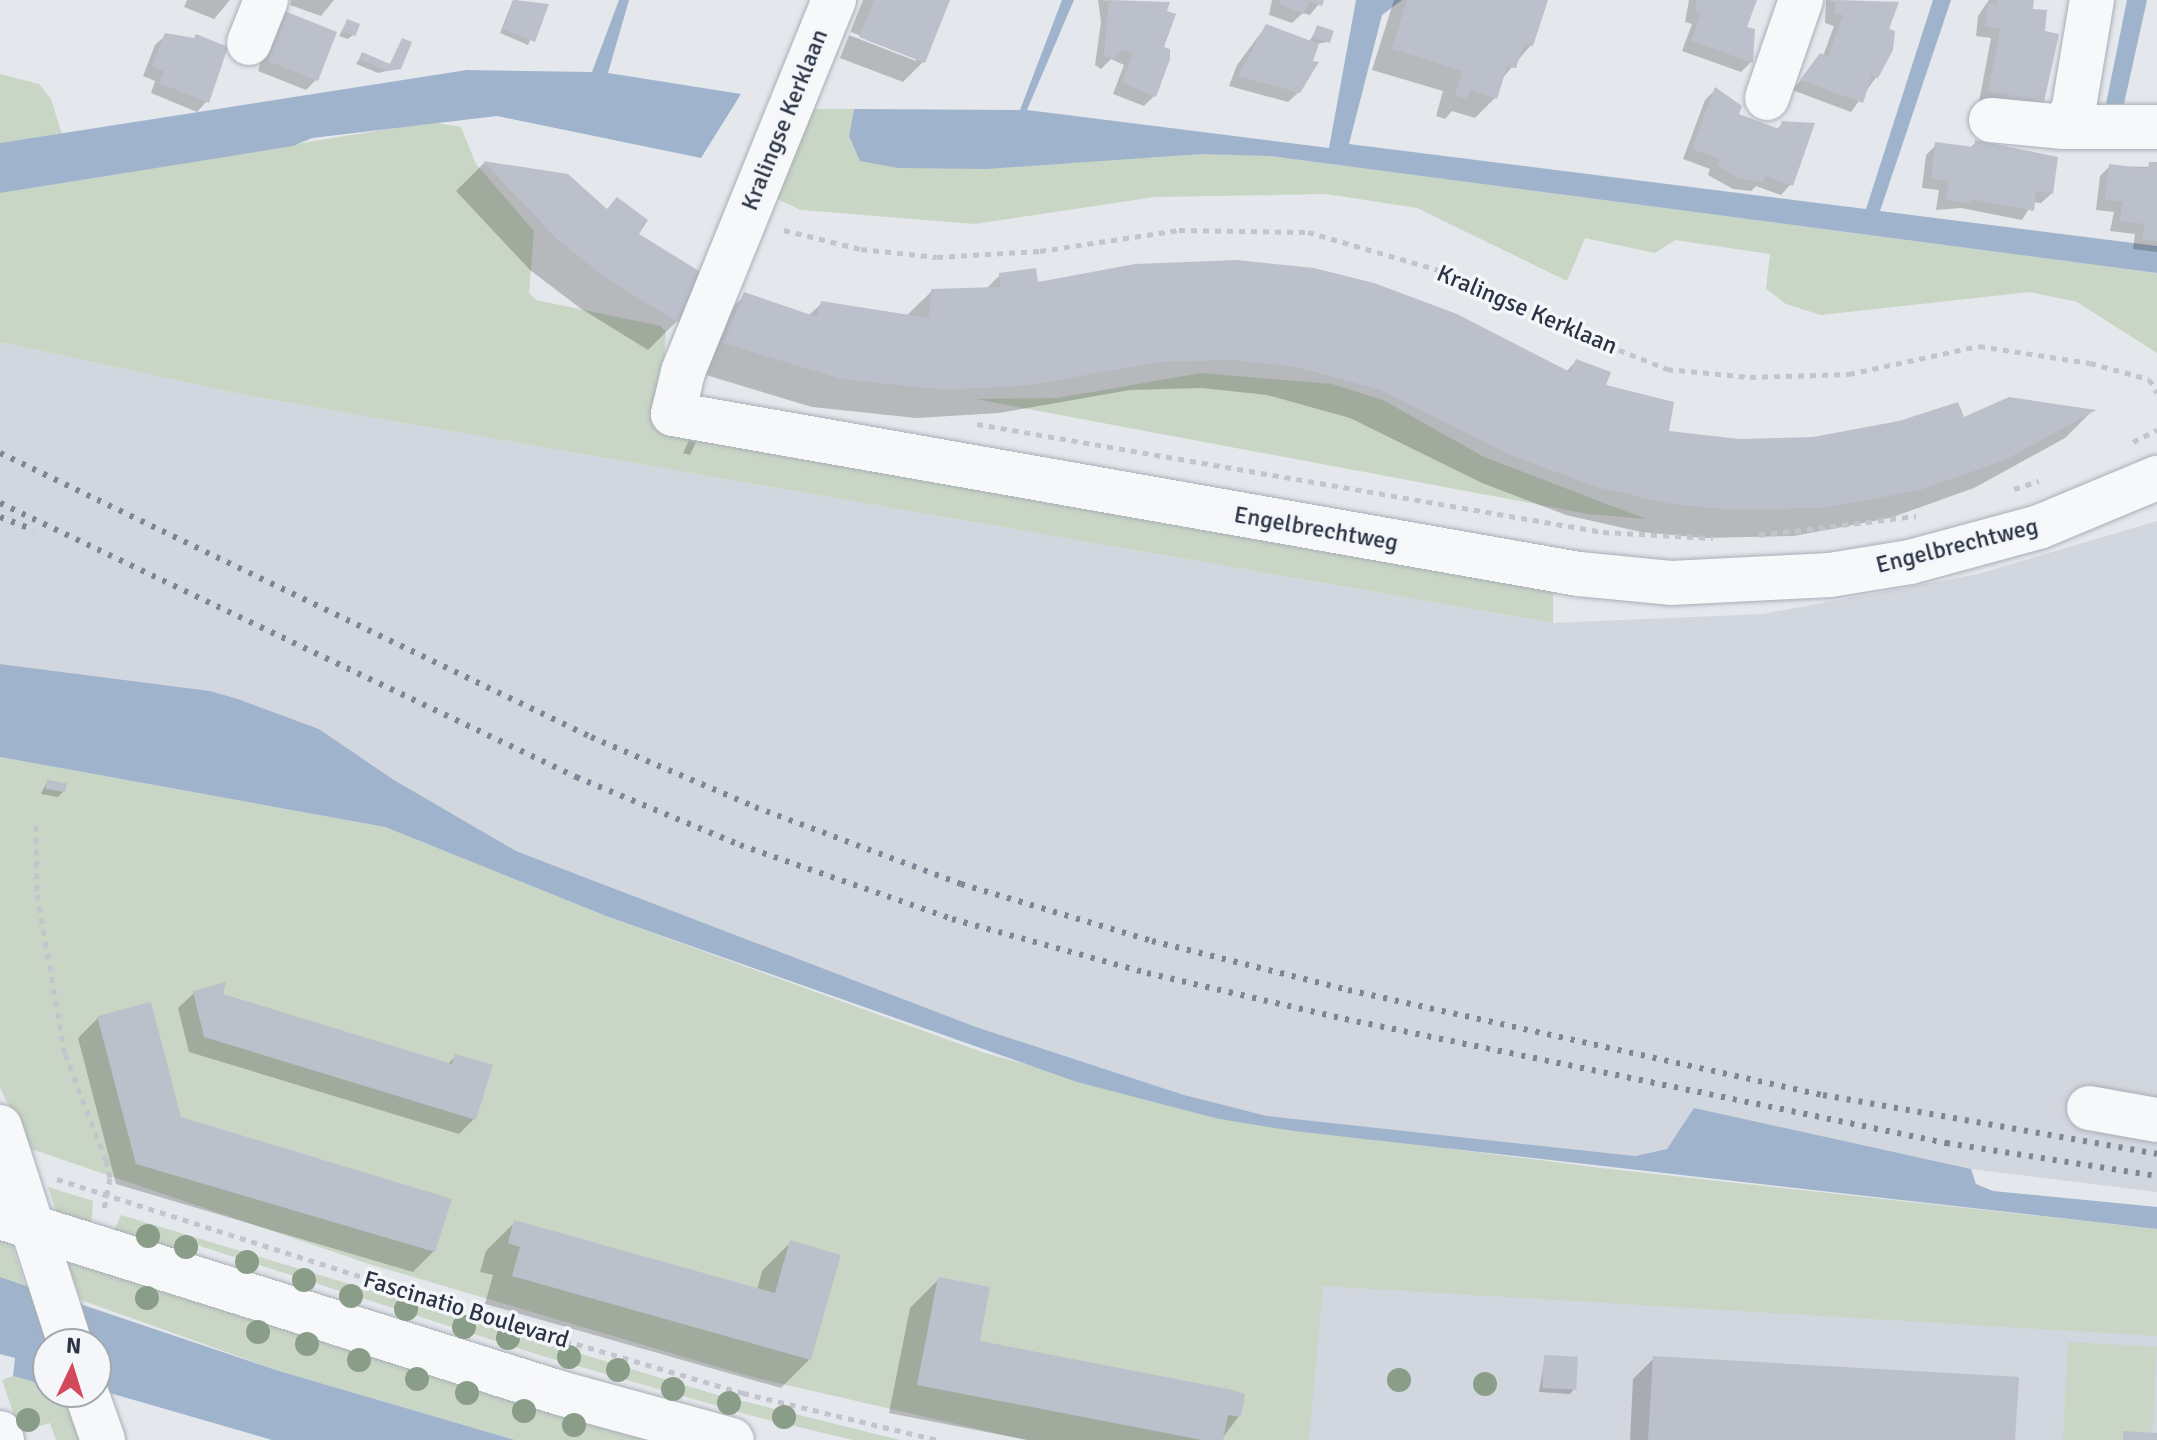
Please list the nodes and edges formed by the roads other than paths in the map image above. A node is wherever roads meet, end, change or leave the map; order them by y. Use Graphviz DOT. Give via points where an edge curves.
graph roads {
  1 [pos="266,0"];
  2 [pos="834,0"];
  3 [pos="1801,0"];
  4 [pos="2092,0"];
  5 [pos="249,43"];
  6 [pos="1767,98"];
  7 [pos="1991,120"];
  8 [pos="2064,127"];
  9 [pos="2157,127"];
  10 [pos="743,220"];
  11 [pos="2157,478"];
  12 [pos="2089,1108"];
  13 [pos="2157,1120"];
  14 [pos="6,1146"];
  15 [pos="16,1222"];
  16 [pos="65,1328"];
  17 [pos="92,1408"];
  18 [pos="0,1433"];
  19 [pos="2,1440"];
  20 [pos="103,1440"];
  21 [pos="732,1440"];
  1 -- 5 [label="street"];
  2 -- 10 [label="street, Kralingse Kerklaan"];
  3 -- 6 [label="street"];
  4 -- 8 [label="street" via="2074,107"];
  7 -- 8 [label="street"];
  8 -- 9 [label="street"];
  10 -- 11 [label="street, Engelbrechtweg" via="683,372 673,414 1563,572 1671,583 1816,576 1910,562 2039,527"];
  12 -- 13 [label="street"];
  14 -- 15 [label="street"];
  15 -- 16 [label="street" via="53,1292"];
  15 -- 21 [label="street" via="560,1393"];
  17 -- 20 [label="street"];
  18 -- 19 [label="street"];
}
